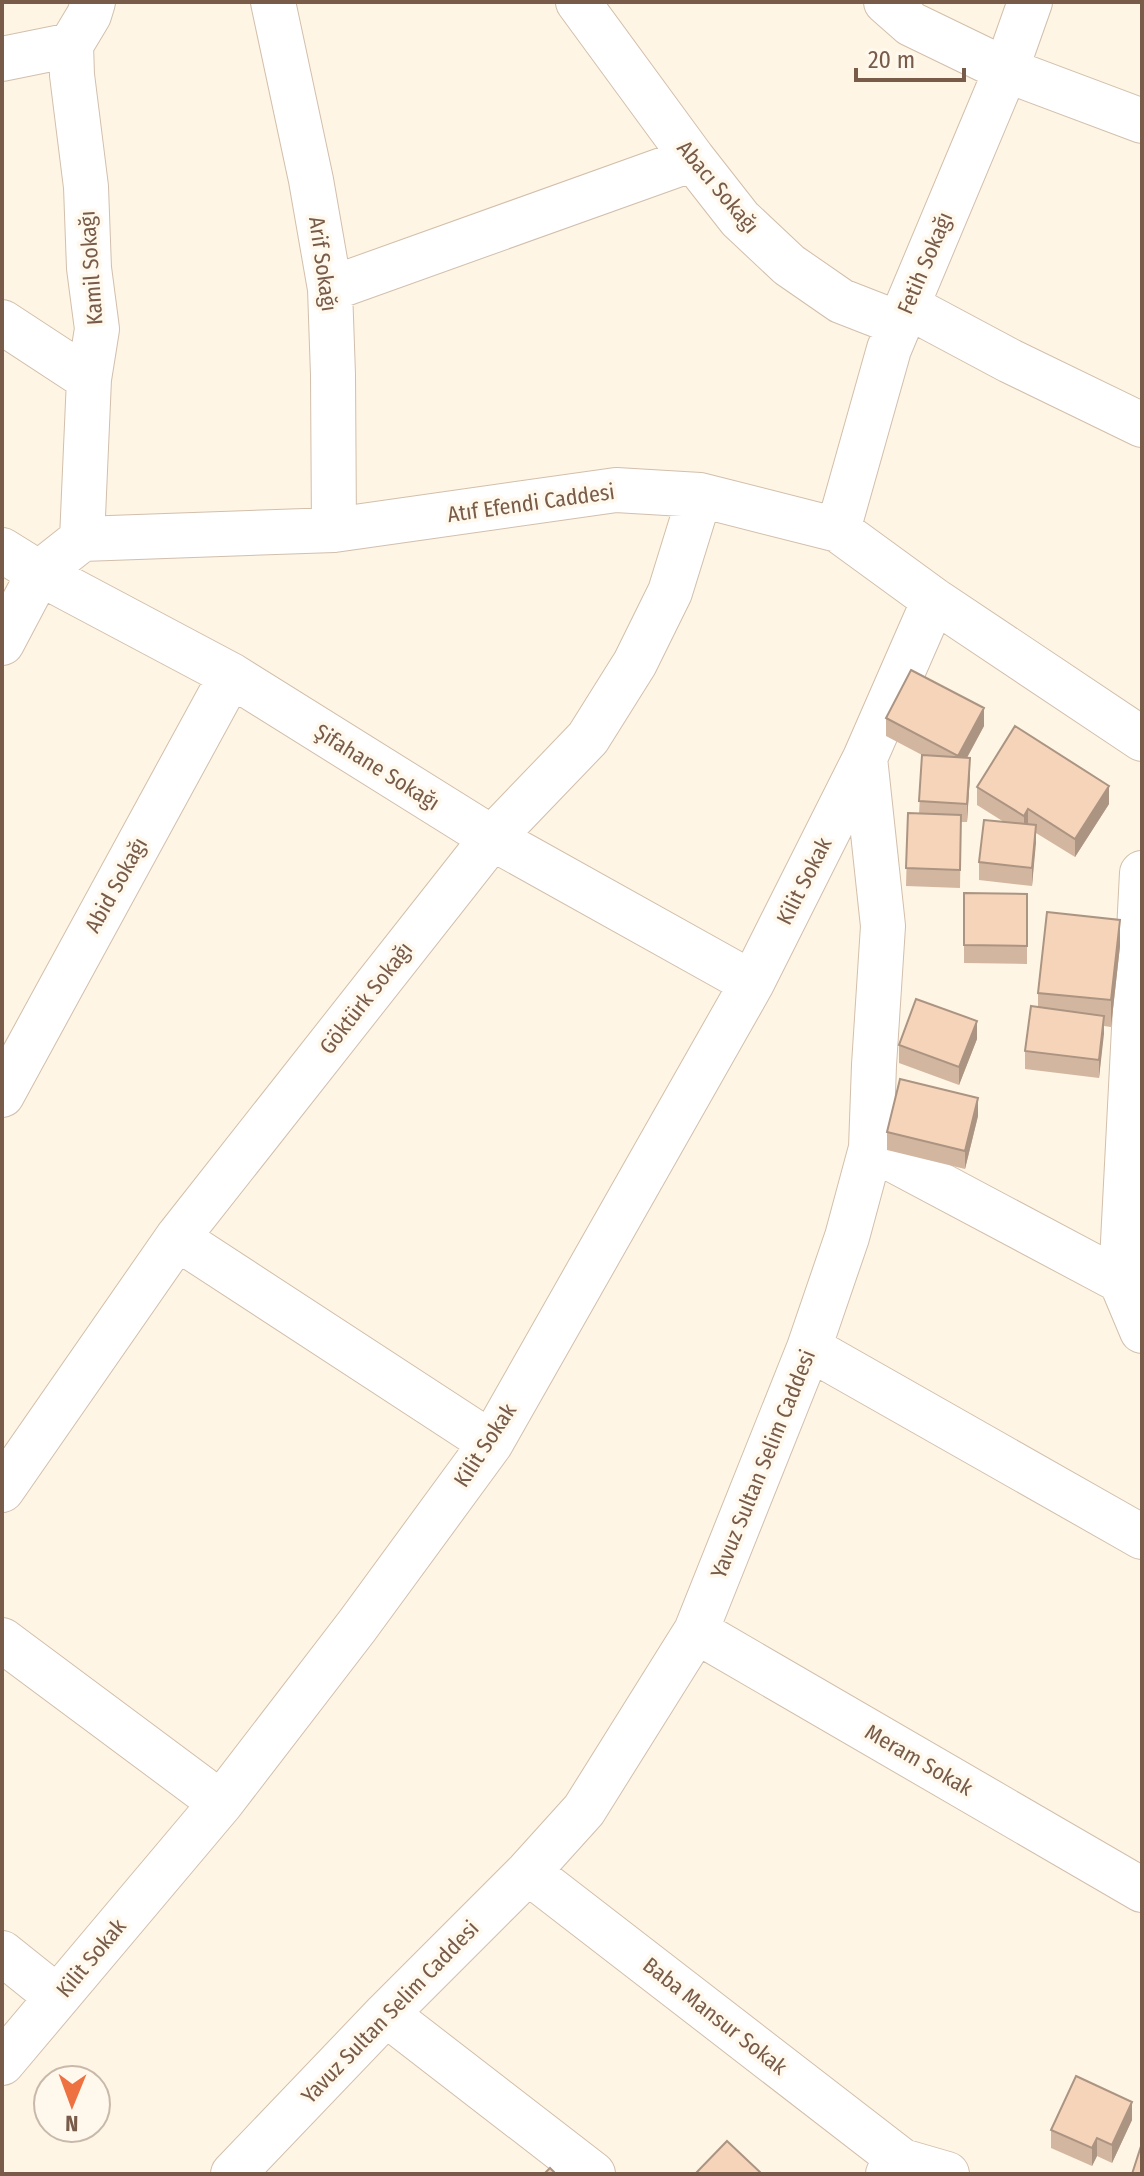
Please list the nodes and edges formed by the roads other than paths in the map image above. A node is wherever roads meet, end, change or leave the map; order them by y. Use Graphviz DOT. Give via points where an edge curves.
graph roads {
  1 [pos="93,2"];
  2 [pos="273,2"];
  3 [pos="578,2"];
  4 [pos="886,2"];
  5 [pos="1030,2"];
  6 [pos="71,45"];
  7 [pos="2,59"];
  8 [pos="1006,70"];
  9 [pos="1142,121"];
  10 [pos="693,159"];
  11 [pos="330,289"];
  12 [pos="903,315"];
  13 [pos="2,322"];
  14 [pos="89,379"];
  15 [pos="1142,425"];
  16 [pos="700,495"];
  17 [pos="334,530"];
  18 [pos="838,530"];
  19 [pos="82,539"];
  20 [pos="2,550"];
  21 [pos="39,573"];
  22 [pos="934,600"];
  23 [pos="2,643"];
  24 [pos="231,675"];
  25 [pos="1142,739"];
  26 [pos="865,758"];
  27 [pos="492,838"];
  28 [pos="1142,873"];
  29 [pos="752,983"];
  30 [pos="2,1095"];
  31 [pos="871,1148"];
  32 [pos="177,1238"];
  33 [pos="1132,1275"];
  34 [pos="1142,1331"];
  35 [pos="809,1348"];
  36 [pos="491,1443"];
  37 [pos="2,1490"];
  38 [pos="1142,1537"];
  39 [pos="696,1631"];
  40 [pos="2,1640"];
  41 [pos="221,1803"];
  42 [pos="528,1872"];
  43 [pos="1142,1890"];
  44 [pos="2,1953"];
  45 [pos="57,1997"];
  46 [pos="386,2014"];
  47 [pos="2,2063"];
  48 [pos="895,2167"];
  49 [pos="233,2174"];
  50 [pos="593,2174"];
  51 [pos="947,2174"];
  1 -- 6 [label="street"];
  2 -- 11 [label="street, Arif Sokağı"];
  3 -- 10 [label="street, Abacı Sokağı"];
  4 -- 8 [label="street" via="911,24"];
  5 -- 8 [label="street, Fetih Sokağı"];
  6 -- 7 [label="street"];
  6 -- 14 [label="street, Kamil Sokağı" via="97,329"];
  8 -- 9 [label="street"];
  8 -- 12 [label="street, Fetih Sokağı"];
  10 -- 11 [label="street"];
  10 -- 12 [label="street, Abacı Sokağı" via="740,219 789,265 841,301"];
  11 -- 17 [label="street, Arif Sokağı"];
  12 -- 15 [label="street, Abacı Sokağı"];
  12 -- 18 [label="street, Fetih Sokağı"];
  13 -- 14 [label="street"];
  14 -- 19 [label="street, Kamil Sokağı"];
  16 -- 17 [label="street, Atıf Efendi Caddesi" via="616,490"];
  16 -- 18 [label="street, Atıf Efendi Caddesi"];
  16 -- 27 [label="street, Göktürk Sokağı" via="670,592 635,663 588,738"];
  17 -- 19 [label="street, Atıf Efendi Caddesi"];
  18 -- 22 [label="street, Atıf Efendi Caddesi"];
  19 -- 21 [label="street"];
  20 -- 21 [label="street, Şifahane Sokağı"];
  21 -- 23 [label="street"];
  21 -- 24 [label="street, Şifahane Sokağı"];
  22 -- 25 [label="street, Atıf Efendi Caddesi"];
  22 -- 26 [label="street, Yavuz Sultan Selim Caddesi"];
  24 -- 27 [label="street, Şifahane Sokağı"];
  24 -- 30 [label="street, Abid Sokağı"];
  26 -- 29 [label="street, Kilit Sokak"];
  26 -- 31 [label="street, Yavuz Sultan Selim Caddesi" via="883,926"];
  27 -- 29 [label="street, Şifahane Sokağı"];
  27 -- 32 [label="street, Göktürk Sokağı"];
  28 -- 33 [label="street"];
  29 -- 36 [label="street, Kilit Sokak"];
  31 -- 33 [label="street"];
  31 -- 35 [label="street, Yavuz Sultan Selim Caddesi"];
  32 -- 36 [label="street"];
  32 -- 37 [label="street, Göktürk Sokağı"];
  33 -- 34 [label="street"];
  35 -- 38 [label="street"];
  35 -- 39 [label="street, Yavuz Sultan Selim Caddesi"];
  36 -- 41 [label="street, Kilit Sokak"];
  39 -- 42 [label="street, Yavuz Sultan Selim Caddesi" via="584,1810"];
  39 -- 43 [label="street, Meram Sokak"];
  40 -- 41 [label="street"];
  41 -- 45 [label="street, Kilit Sokak"];
  42 -- 46 [label="street, Yavuz Sultan Selim Caddesi"];
  42 -- 48 [label="street, Baba Mansur Sokak"];
  44 -- 45 [label="street"];
  45 -- 47 [label="street, Kilit Sokak"];
  46 -- 49 [label="street, Yavuz Sultan Selim Caddesi"];
  46 -- 50 [label="street"];
  48 -- 51 [label="street"];
}
